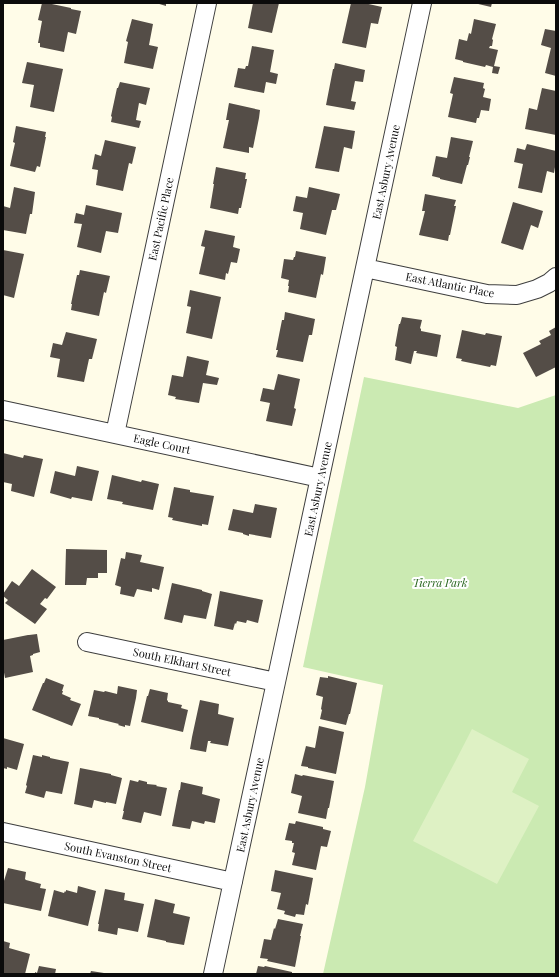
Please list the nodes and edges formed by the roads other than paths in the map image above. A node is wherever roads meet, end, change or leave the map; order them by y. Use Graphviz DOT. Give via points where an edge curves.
graph roads {
  1 [pos="207,3"];
  2 [pos="422,3"];
  3 [pos="365,268"];
  4 [pos="556,277"];
  5 [pos="3,410"];
  6 [pos="115,434"];
  7 [pos="320,478"];
  8 [pos="87,642"];
  9 [pos="276,682"];
  10 [pos="3,832"];
  11 [pos="233,882"];
  12 [pos="213,974"];
  1 -- 6 [label="street, East Pacific Place"];
  2 -- 3 [label="street, East Asbury Avenue"];
  3 -- 4 [label="street, East Atlantic Place" via="487,294 517,295 537,289"];
  3 -- 7 [label="street, East Asbury Avenue"];
  5 -- 6 [label="street, Eagle Court"];
  6 -- 7 [label="street, Eagle Court"];
  7 -- 9 [label="street, East Asbury Avenue"];
  8 -- 9 [label="street, South Elkhart Street"];
  9 -- 11 [label="street, East Asbury Avenue"];
  10 -- 11 [label="street, South Evanston Street"];
  11 -- 12 [label="street, East Asbury Avenue"];
}
